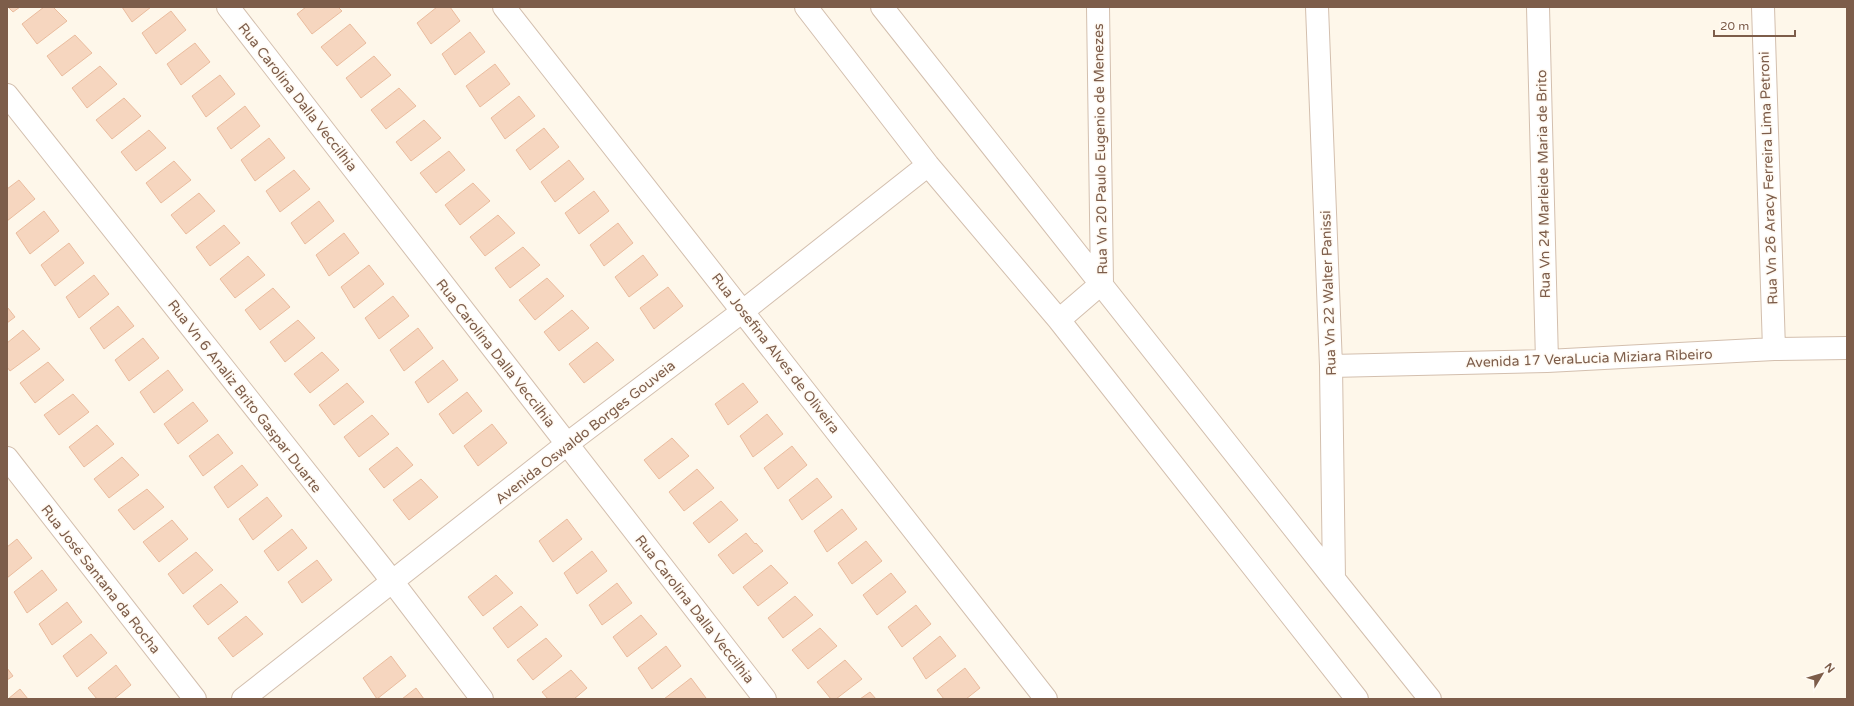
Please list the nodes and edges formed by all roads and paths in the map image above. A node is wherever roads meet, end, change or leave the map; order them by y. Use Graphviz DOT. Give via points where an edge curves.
graph roads {
  1 [pos="228,7"];
  2 [pos="504,7"];
  3 [pos="806,7"];
  4 [pos="882,7"];
  5 [pos="1098,7"];
  6 [pos="1317,7"];
  7 [pos="1538,7"];
  8 [pos="1763,7"];
  9 [pos="7,95"];
  10 [pos="928,165"];
  11 [pos="1102,283"];
  12 [pos="743,311"];
  13 [pos="1059,320"];
  14 [pos="1847,348"];
  15 [pos="1774,349"];
  16 [pos="1547,361"];
  17 [pos="1331,366"];
  18 [pos="567,444"];
  19 [pos="7,458"];
  20 [pos="1334,579"];
  21 [pos="392,583"];
  22 [pos="195,699"];
  23 [pos="243,699"];
  24 [pos="482,699"];
  25 [pos="765,699"];
  26 [pos="1046,699"];
  27 [pos="1357,699"];
  28 [pos="1430,699"];
  1 -- 18 [label="street, Rua Carolina Dalla Veccilhia"];
  2 -- 12 [label="street, Rua Josefina Alves de Oliveira"];
  3 -- 10 [label="street"];
  4 -- 11 [label="street"];
  5 -- 11 [label="street, Rua Vn 20 Paulo Eugenio de Menezes"];
  6 -- 17 [label="street, Rua Vn 22 Walter Panissi"];
  7 -- 16 [label="street, Rua Vn 24 Marleide Maria de Brito"];
  8 -- 15 [label="street, Rua Vn 26 Aracy Ferreira Lima Petroni"];
  9 -- 21 [label="street, Rua Vn 6 Analiz Brito Gaspar Duarte"];
  10 -- 12 [label="street, Avenida Oswaldo Borges Gouveia"];
  10 -- 13 [label="street"];
  11 -- 13 [label="street, Rua Vn 20 Paulo Eugenio de Menezes"];
  11 -- 20 [label="street"];
  12 -- 18 [label="street, Avenida Oswaldo Borges Gouveia"];
  12 -- 26 [label="street, Rua Josefina Alves de Oliveira"];
  13 -- 27 [label="street"];
  14 -- 15 [label="street, Avenida 17 VeraLucia Miziara Ribeiro"];
  15 -- 16 [label="street, Avenida 17 VeraLucia Miziara Ribeiro"];
  16 -- 17 [label="street, Avenida 17 VeraLucia Miziara Ribeiro"];
  17 -- 20 [label="street, Rua Vn 22 Walter Panissi"];
  18 -- 21 [label="street, Avenida Oswaldo Borges Gouveia"];
  18 -- 25 [label="street, Rua Carolina Dalla Veccilhia"];
  19 -- 22 [label="street, Rua José Santana da Rocha"];
  20 -- 28 [label="street"];
  21 -- 23 [label="street, Avenida Oswaldo Borges Gouveia"];
  21 -- 24 [label="street, Rua Vn 6 Analiz Brito Gaspar Duarte"];
}
